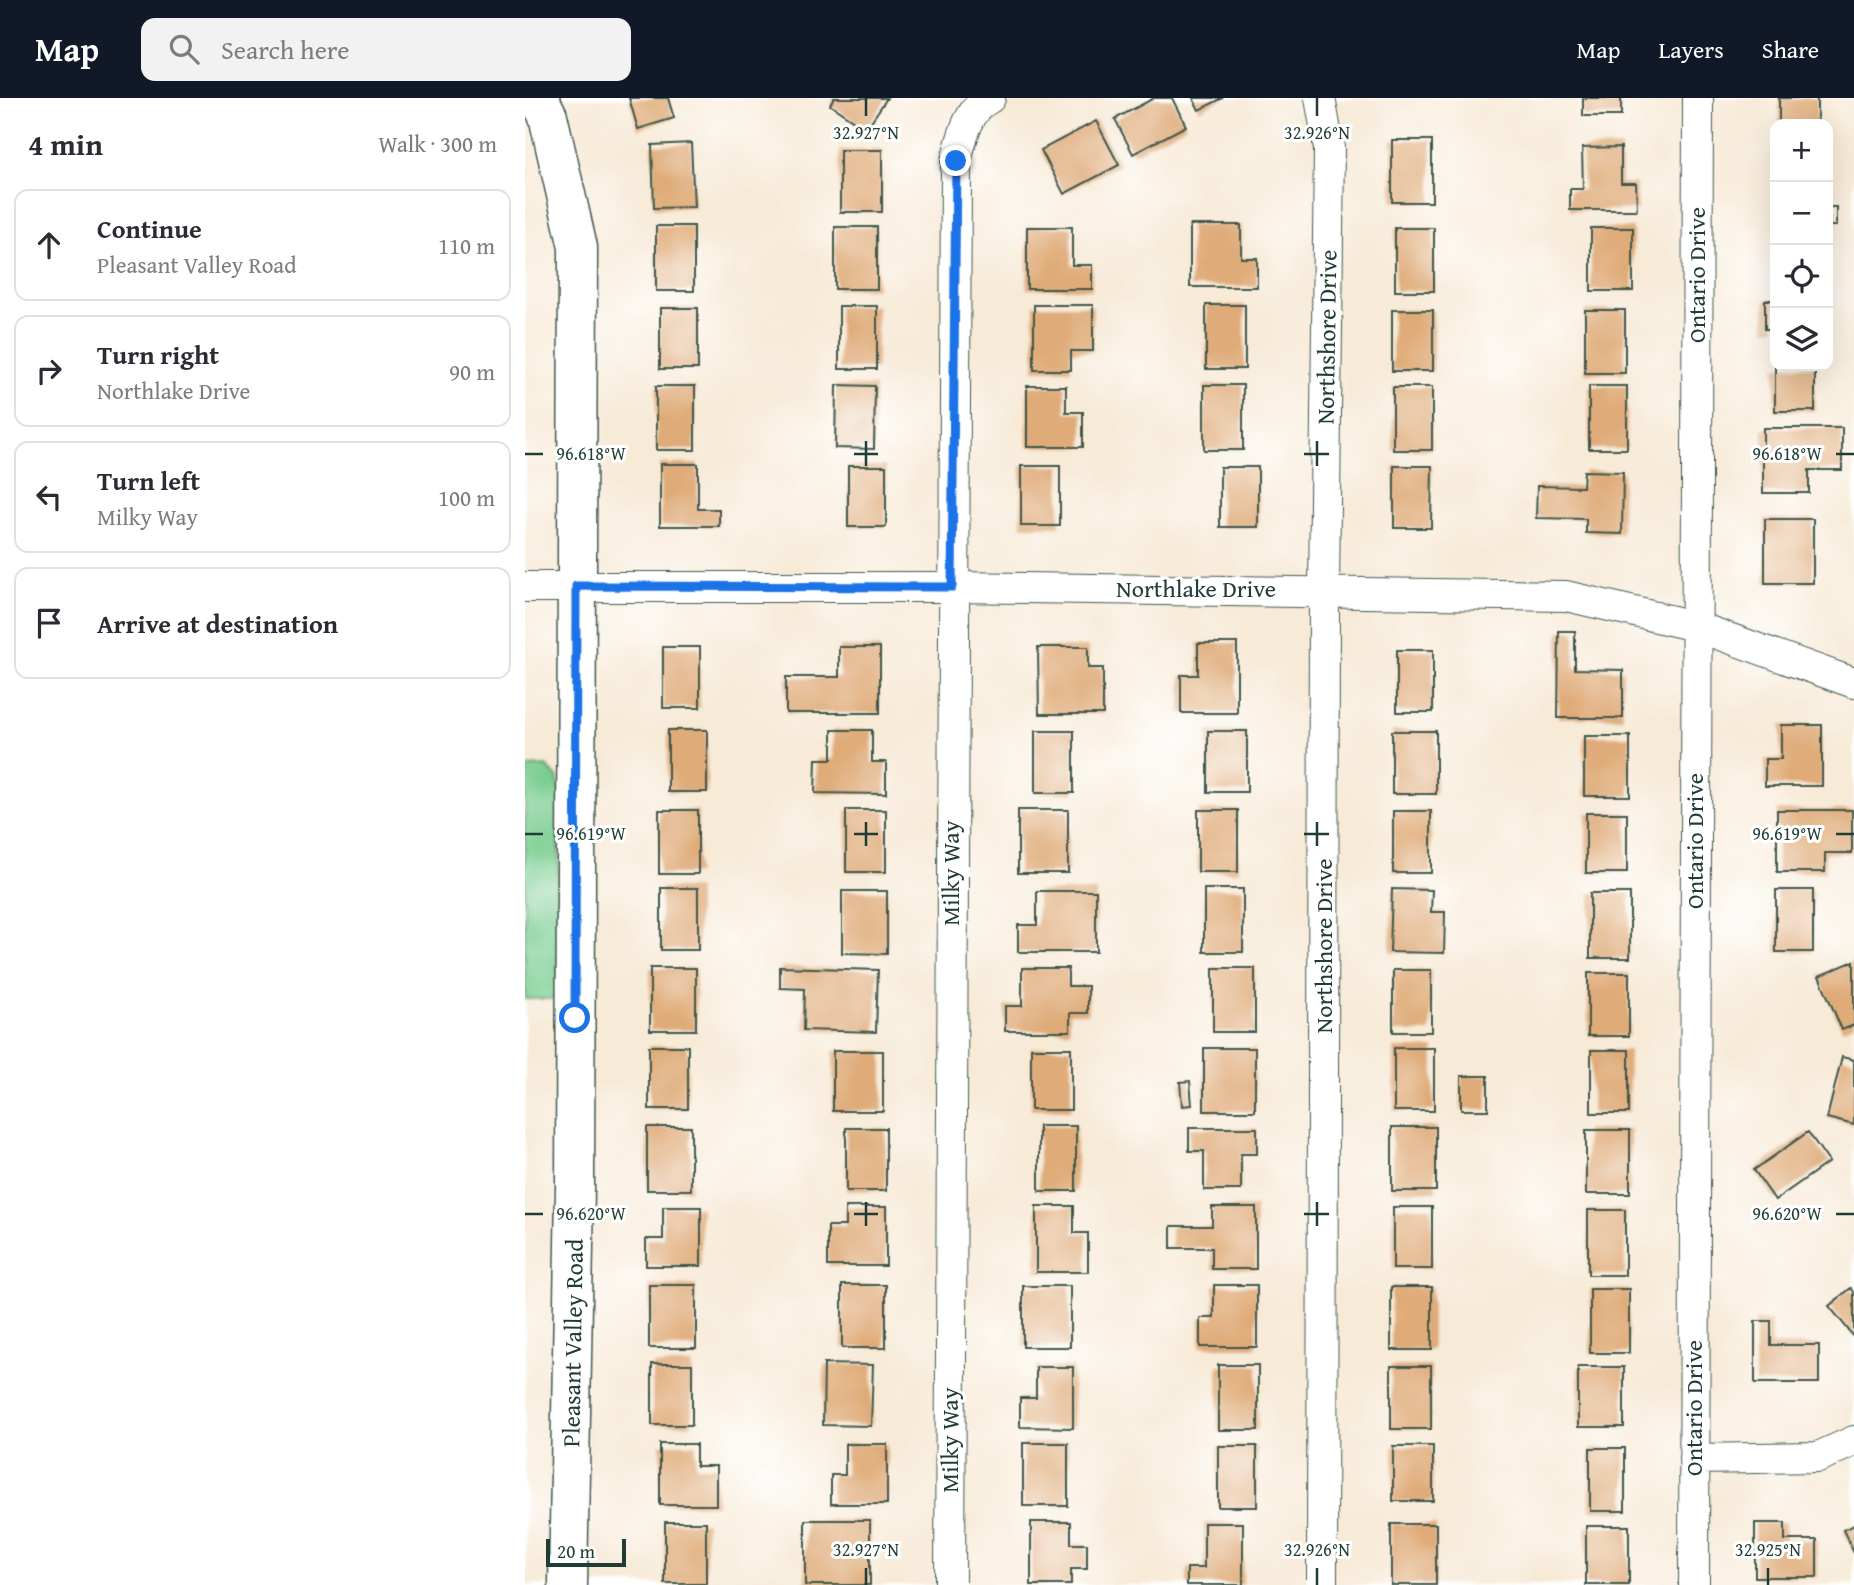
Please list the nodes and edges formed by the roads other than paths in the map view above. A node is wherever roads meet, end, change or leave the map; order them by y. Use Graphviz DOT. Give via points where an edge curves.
graph roads {
  1 [pos="539,98"];
  2 [pos="990,98"];
  3 [pos="1320,98"];
  4 [pos="1698,98"];
  5 [pos="576,586"];
  6 [pos="525,587"];
  7 [pos="952,587"];
  8 [pos="1324,591"];
  9 [pos="1695,626"];
  10 [pos="1854,683"];
  11 [pos="1854,1441"];
  12 [pos="1695,1459"];
  13 [pos="568,1585"];
  14 [pos="950,1585"];
  15 [pos="1322,1585"];
  16 [pos="1694,1585"];
  1 -- 5 [label="street, Pleasant Valley Road" via="548,116 578,247"];
  2 -- 7 [label="street, Milky Way" via="964,128 956,161"];
  3 -- 8 [label="street, Northshore Drive" via="1329,148"];
  4 -- 9 [label="street, Ontario Drive"];
  5 -- 6 [label="street, Northlake Drive"];
  5 -- 7 [label="street, Northlake Drive"];
  5 -- 13 [label="street, Pleasant Valley Road" via="575,1189"];
  7 -- 8 [label="street, Northlake Drive"];
  7 -- 14 [label="street, Milky Way"];
  8 -- 9 [label="street, Northlake Drive" via="1566,596"];
  8 -- 15 [label="street, Northshore Drive"];
  9 -- 10 [label="street, Northlake Drive"];
  9 -- 12 [label="street, Ontario Drive"];
  11 -- 12 [label="street" via="1818,1457"];
  12 -- 16 [label="street, Ontario Drive"];
}
